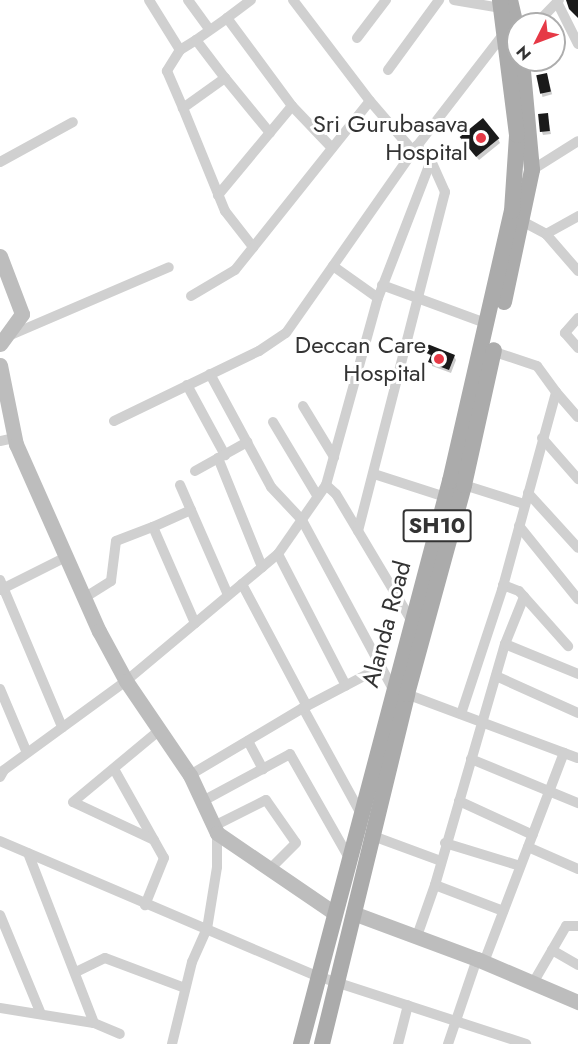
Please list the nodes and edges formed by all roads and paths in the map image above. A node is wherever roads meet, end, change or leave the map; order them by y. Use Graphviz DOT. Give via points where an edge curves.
graph roads {
  1 [pos="149,0"];
  2 [pos="188,0"];
  3 [pos="251,0"];
  4 [pos="293,0"];
  5 [pos="386,0"];
  6 [pos="439,0"];
  7 [pos="454,0"];
  8 [pos="558,1"];
  9 [pos="504,3"];
  10 [pos="547,12"];
  11 [pos="228,18"];
  12 [pos="209,29"];
  13 [pos="357,38"];
  14 [pos="506,38"];
  15 [pos="196,40"];
  16 [pos="578,42"];
  17 [pos="180,50"];
  18 [pos="388,70"];
  19 [pos="516,72"];
  20 [pos="519,72"];
  21 [pos="225,78"];
  22 [pos="370,101"];
  23 [pos="292,106"];
  24 [pos="183,108"];
  25 [pos="73,122"];
  26 [pos="270,134"];
  27 [pos="578,141"];
  28 [pos="332,148"];
  29 [pos="415,148"];
  30 [pos="432,161"];
  31 [pos="0,162"];
  32 [pos="532,170"];
  33 [pos="218,195"];
  34 [pos="578,216"];
  35 [pos="516,217"];
  36 [pos="546,234"];
  37 [pos="254,247"];
  38 [pos="0,256"];
  39 [pos="333,266"];
  40 [pos="169,267"];
  41 [pos="578,271"];
  42 [pos="382,285"];
  43 [pos="191,296"];
  44 [pos="378,298"];
  45 [pos="417,300"];
  46 [pos="578,318"];
  47 [pos="488,324"];
  48 [pos="1,341"];
  49 [pos="578,348"];
  50 [pos="488,350"];
  51 [pos="0,365"];
  52 [pos="210,374"];
  53 [pos="188,386"];
  54 [pos="556,392"];
  55 [pos="303,406"];
  56 [pos="578,417"];
  57 [pos="114,421"];
  58 [pos="273,422"];
  59 [pos="542,438"];
  60 [pos="7,440"];
  61 [pos="247,442"];
  62 [pos="221,456"];
  63 [pos="334,457"];
  64 [pos="195,471"];
  65 [pos="374,474"];
  66 [pos="578,479"];
  67 [pos="180,485"];
  68 [pos="326,485"];
  69 [pos="464,485"];
  70 [pos="528,493"];
  71 [pos="318,497"];
  72 [pos="445,497"];
  73 [pos="525,504"];
  74 [pos="191,510"];
  75 [pos="302,520"];
  76 [pos="519,526"];
  77 [pos="153,527"];
  78 [pos="358,531"];
  79 [pos="578,548"];
  80 [pos="278,554"];
  81 [pos="66,557"];
  82 [pos="262,567"];
  83 [pos="242,584"];
  84 [pos="503,585"];
  85 [pos="1,586"];
  86 [pos="228,595"];
  87 [pos="524,597"];
  88 [pos="84,598"];
  89 [pos="578,599"];
  90 [pos="411,620"];
  91 [pos="195,623"];
  92 [pos="505,644"];
  93 [pos="568,646"];
  94 [pos="381,667"];
  95 [pos="578,674"];
  96 [pos="496,676"];
  97 [pos="126,681"];
  98 [pos="346,686"];
  99 [pos="0,689"];
  100 [pos="400,692"];
  101 [pos="305,707"];
  102 [pos="578,713"];
  103 [pos="460,714"];
  104 [pos="483,722"];
  105 [pos="62,727"];
  106 [pos="161,729"];
  107 [pos="248,741"];
  108 [pos="27,753"];
  109 [pos="564,753"];
  110 [pos="578,758"];
  111 [pos="471,759"];
  112 [pos="114,769"];
  113 [pos="263,769"];
  114 [pos="189,775"];
  115 [pos="0,777"];
  116 [pos="549,792"];
  117 [pos="459,801"];
  118 [pos="201,802"];
  119 [pos="578,803"];
  120 [pos="360,812"];
  121 [pos="216,830"];
  122 [pos="533,835"];
  123 [pos="373,836"];
  124 [pos="154,840"];
  125 [pos="0,841"];
  126 [pos="445,843"];
  127 [pos="12,846"];
  128 [pos="528,847"];
  129 [pos="28,853"];
  130 [pos="0,854"];
  131 [pos="350,858"];
  132 [pos="441,861"];
  133 [pos="520,866"];
  134 [pos="271,867"];
  135 [pos="578,869"];
  136 [pos="435,885"];
  137 [pos="146,905"];
  138 [pos="504,911"];
  139 [pos="333,912"];
  140 [pos="353,913"];
  141 [pos="0,915"];
  142 [pos="578,926"];
  143 [pos="207,929"];
  144 [pos="417,936"];
  145 [pos="552,950"];
  146 [pos="481,960"];
  147 [pos="578,965"];
  148 [pos="76,972"];
  149 [pos="317,976"];
  150 [pos="338,982"];
  151 [pos="533,982"];
  152 [pos="185,988"];
  153 [pos="578,1002"];
  154 [pos="408,1005"];
  155 [pos="0,1008"];
  156 [pos="41,1014"];
  157 [pos="455,1019"];
  158 [pos="94,1023"];
  159 [pos="120,1034"];
  160 [pos="172,1044"];
  161 [pos="300,1044"];
  162 [pos="322,1044"];
  163 [pos="398,1044"];
  164 [pos="448,1044"];
  165 [pos="526,1044"];
  1 -- 17 [label="street"];
  2 -- 12 [label="street"];
  3 -- 11 [label="street"];
  4 -- 22 [label="street"];
  5 -- 13 [label="street"];
  6 -- 18 [label="street"];
  7 -- 9 [label="street"];
  8 -- 10 [label="street"];
  8 -- 16 [label="street"];
  11 -- 12 [label="street"];
  11 -- 23 [label="street"];
  12 -- 15 [label="street"];
  14 -- 29 [label="street"];
  15 -- 17 [label="street"];
  15 -- 21 [label="street"];
  17 -- 24 [label="street" via="167,71"];
  19 -- 35 [label="main road, Alanda Road / SH10"];
  20 -- 32 [label="main road, Alanda Road / SH10"];
  21 -- 24 [label="street"];
  21 -- 26 [label="street"];
  22 -- 28 [label="street"];
  22 -- 29 [label="street"];
  23 -- 26 [label="street"];
  23 -- 28 [label="street"];
  24 -- 33 [label="street"];
  25 -- 31 [label="street"];
  26 -- 33 [label="street"];
  27 -- 32 [label="street"];
  28 -- 37 [label="street"];
  29 -- 30 [label="street"];
  29 -- 39 [label="street"];
  30 -- 42 [label="street"];
  30 -- 45 [label="street" via="445,192"];
  32 -- 35 [label="main road, Alanda Road / SH10"];
  33 -- 37 [label="street" via="225,211"];
  34 -- 36 [label="street"];
  35 -- 36 [label="street"];
  35 -- 47 [label="main road, Alanda Road / SH10"];
  35 -- 50 [label="main road, Alanda Road / SH10"];
  36 -- 41 [label="street"];
  37 -- 43 [label="street" via="235,270"];
  38 -- 48 [label="street" via="21,314"];
  39 -- 44 [label="street"];
  39 -- 52 [label="street" via="286,333"];
  40 -- 48 [label="street"];
  42 -- 44 [label="street"];
  42 -- 45 [label="street"];
  44 -- 63 [label="street"];
  45 -- 47 [label="street"];
  45 -- 65 [label="street"];
  46 -- 49 [label="street" via="565,333"];
  47 -- 50 [label="main road, Alanda Road / SH10"];
  50 -- 54 [label="street" via="537,366"];
  50 -- 69 [label="main road, Alanda Road / SH10"];
  50 -- 72 [label="main road, Alanda Road / SH10"];
  51 -- 60 [label="street"];
  52 -- 53 [label="street"];
  52 -- 61 [label="street"];
  53 -- 57 [label="street"];
  53 -- 62 [label="street"];
  54 -- 56 [label="street"];
  54 -- 59 [label="street"];
  55 -- 63 [label="street"];
  58 -- 71 [label="street"];
  59 -- 66 [label="street"];
  59 -- 70 [label="street"];
  60 -- 81 [label="street"];
  61 -- 62 [label="street"];
  61 -- 75 [label="street" via="271,487"];
  62 -- 64 [label="street"];
  62 -- 82 [label="street"];
  63 -- 68 [label="street"];
  65 -- 72 [label="street"];
  65 -- 78 [label="street"];
  67 -- 74 [label="street"];
  68 -- 71 [label="street"];
  68 -- 78 [label="street" via="336,494"];
  69 -- 73 [label="street"];
  69 -- 100 [label="main road, Alanda Road / SH10"];
  70 -- 73 [label="street"];
  70 -- 79 [label="street"];
  71 -- 75 [label="street"];
  72 -- 90 [label="main road, Alanda Road / SH10"];
  73 -- 76 [label="street"];
  74 -- 77 [label="street"];
  74 -- 86 [label="street"];
  75 -- 80 [label="street"];
  75 -- 94 [label="street"];
  76 -- 84 [label="street"];
  76 -- 89 [label="street"];
  77 -- 88 [label="street" via="116,541 111,581"];
  77 -- 91 [label="street"];
  78 -- 90 [label="street"];
  80 -- 82 [label="street"];
  80 -- 98 [label="street"];
  81 -- 85 [label="street"];
  81 -- 88 [label="street"];
  82 -- 83 [label="street"];
  83 -- 86 [label="street"];
  83 -- 101 [label="street"];
  84 -- 87 [label="street"];
  84 -- 103 [label="street"];
  85 -- 105 [label="street"];
  86 -- 91 [label="street"];
  87 -- 92 [label="street"];
  87 -- 93 [label="street"];
  88 -- 97 [label="street"];
  90 -- 100 [label="main road, Alanda Road / SH10"];
  91 -- 97 [label="street"];
  92 -- 95 [label="street"];
  92 -- 96 [label="street"];
  94 -- 98 [label="street"];
  94 -- 100 [label="street"];
  96 -- 102 [label="street"];
  96 -- 104 [label="street"];
  97 -- 105 [label="street"];
  97 -- 106 [label="street"];
  98 -- 101 [label="street"];
  99 -- 108 [label="street"];
  100 -- 103 [label="street"];
  100 -- 120 [label="main road, Alanda Road / SH10"];
  100 -- 123 [label="main road, Alanda Road / SH10"];
  101 -- 107 [label="street"];
  101 -- 120 [label="street"];
  103 -- 104 [label="street"];
  104 -- 109 [label="street"];
  104 -- 111 [label="street"];
  105 -- 108 [label="street"];
  106 -- 112 [label="street"];
  106 -- 114 [label="street"];
  107 -- 113 [label="street"];
  107 -- 114 [label="street"];
  108 -- 115 [label="street"];
  109 -- 110 [label="street"];
  109 -- 116 [label="street"];
  111 -- 116 [label="street"];
  111 -- 117 [label="street"];
  112 -- 124 [label="street"];
  112 -- 124 [label="street" via="73,802"];
  113 -- 118 [label="street"];
  113 -- 131 [label="street" via="290,754"];
  114 -- 118 [label="street"];
  116 -- 119 [label="street"];
  116 -- 122 [label="street"];
  117 -- 122 [label="street"];
  117 -- 126 [label="street"];
  118 -- 121 [label="street"];
  120 -- 131 [label="main road, Alanda Road / SH10"];
  121 -- 134 [label="street"];
  121 -- 134 [label="street" via="266,800 296,843"];
  121 -- 143 [label="street" via="217,867"];
  122 -- 128 [label="street"];
  123 -- 132 [label="street"];
  123 -- 140 [label="main road, Alanda Road / SH10"];
  124 -- 137 [label="street" via="164,858"];
  125 -- 127 [label="street"];
  126 -- 132 [label="street"];
  126 -- 133 [label="street"];
  127 -- 129 [label="street"];
  127 -- 130 [label="street"];
  128 -- 133 [label="street"];
  128 -- 135 [label="street"];
  129 -- 137 [label="street"];
  129 -- 148 [label="street"];
  131 -- 139 [label="main road, Alanda Road / SH10"];
  132 -- 136 [label="street"];
  133 -- 138 [label="street"];
  134 -- 139 [label="street"];
  136 -- 138 [label="street"];
  136 -- 144 [label="street"];
  137 -- 143 [label="street"];
  138 -- 146 [label="street"];
  139 -- 149 [label="main road, Alanda Road / SH10"];
  140 -- 144 [label="street"];
  140 -- 150 [label="main road, Alanda Road / SH10"];
  141 -- 156 [label="street"];
  142 -- 145 [label="street" via="566,926"];
  143 -- 149 [label="street"];
  143 -- 152 [label="street"];
  144 -- 146 [label="street"];
  145 -- 147 [label="street"];
  145 -- 151 [label="street"];
  146 -- 151 [label="street"];
  146 -- 157 [label="street"];
  148 -- 152 [label="street" via="105,958"];
  148 -- 158 [label="street"];
  149 -- 150 [label="street"];
  149 -- 161 [label="main road, Alanda Road / SH10"];
  150 -- 154 [label="street"];
  150 -- 162 [label="main road, Alanda Road / SH10"];
  151 -- 153 [label="street"];
  152 -- 160 [label="street"];
  154 -- 157 [label="street"];
  154 -- 163 [label="street"];
  155 -- 156 [label="street"];
  156 -- 158 [label="street"];
  157 -- 164 [label="street"];
  157 -- 165 [label="street"];
  158 -- 159 [label="street"];
}
